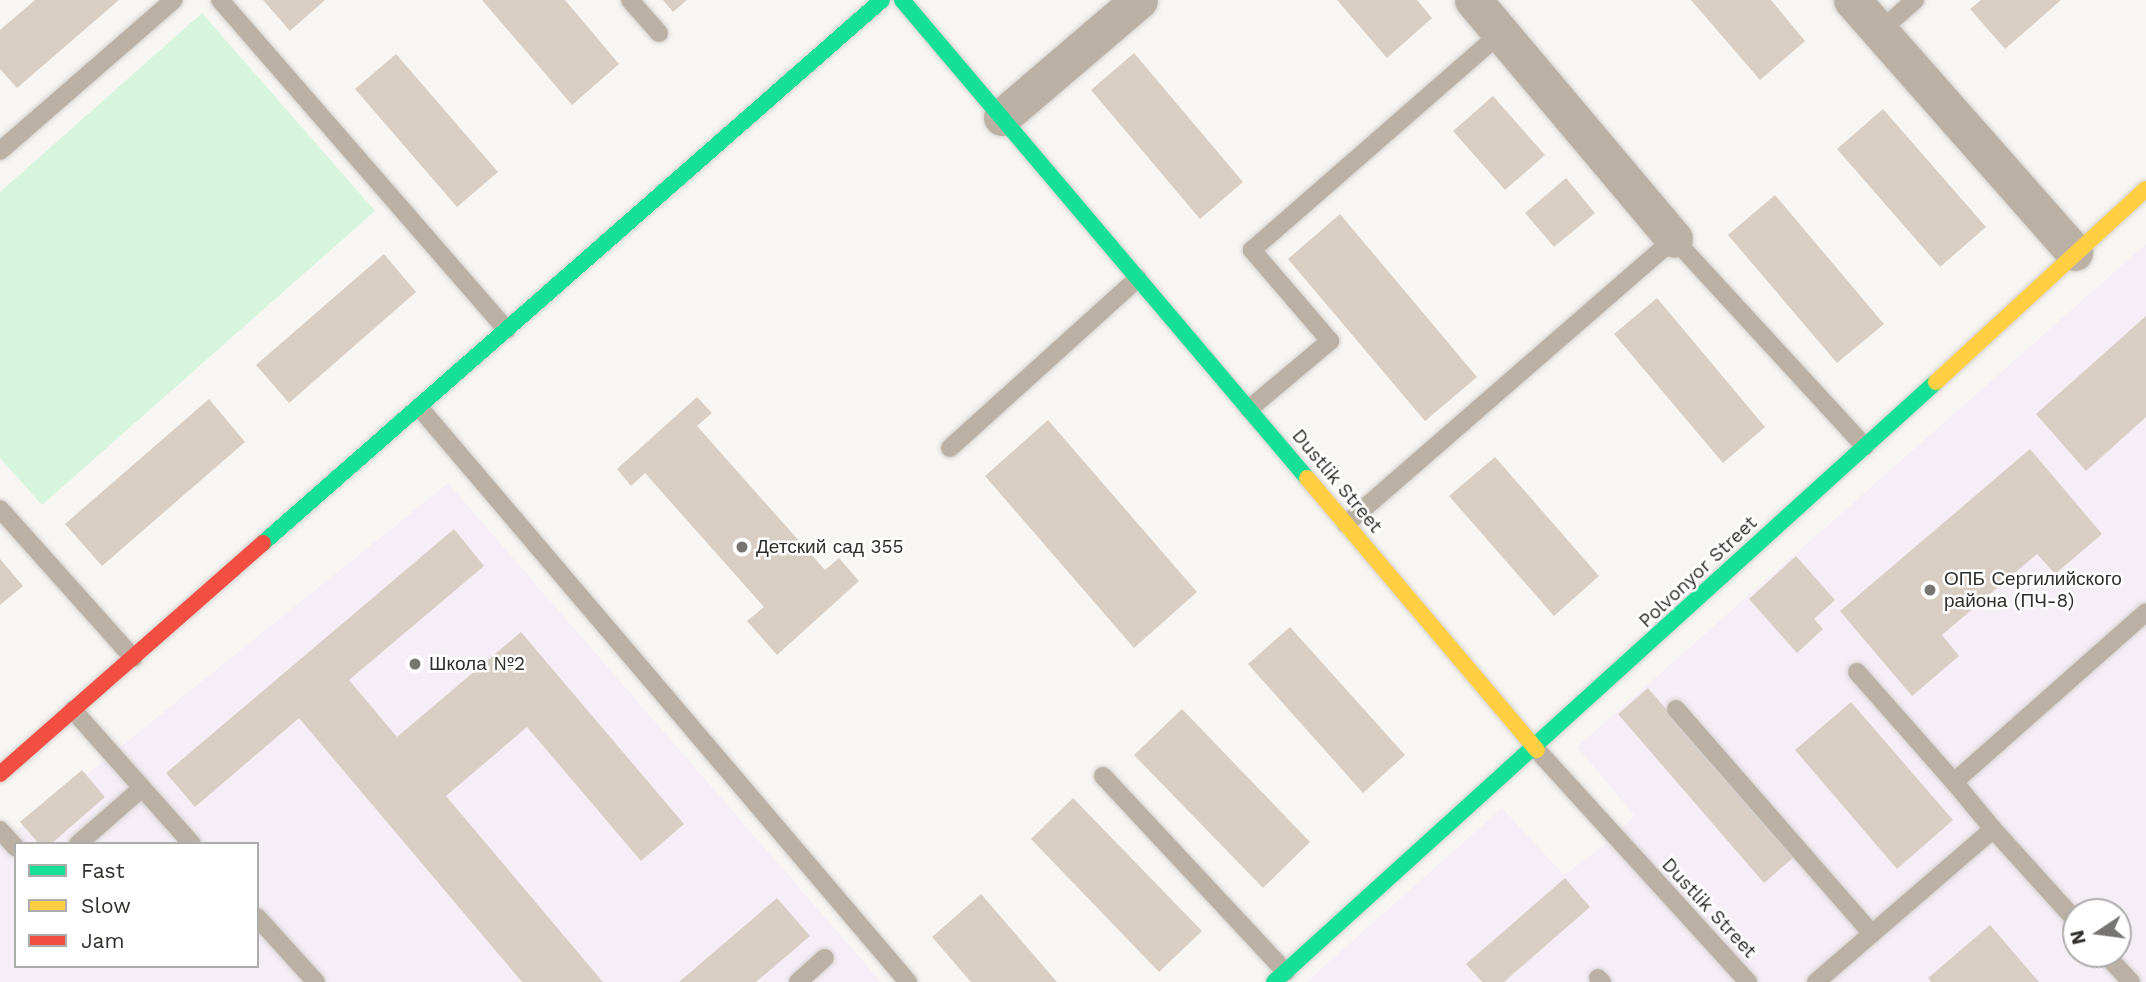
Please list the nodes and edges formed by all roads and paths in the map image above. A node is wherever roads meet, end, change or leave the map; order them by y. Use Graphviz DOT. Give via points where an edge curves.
graph roads {
  1 [pos="174,0"];
  2 [pos="220,0"];
  3 [pos="630,0"];
  4 [pos="881,0"];
  5 [pos="902,0"];
  6 [pos="1139,0"];
  7 [pos="1474,0"];
  8 [pos="1852,0"];
  9 [pos="1915,0"];
  10 [pos="1880,31"];
  11 [pos="659,33"];
  12 [pos="1501,33"];
  13 [pos="1002,117"];
  14 [pos="0,151"];
  15 [pos="2146,189"];
  16 [pos="1674,239"];
  17 [pos="2074,252"];
  18 [pos="1138,278"];
  19 [pos="507,330"];
  20 [pos="419,407"];
  21 [pos="1249,409"];
  22 [pos="1865,447"];
  23 [pos="950,449"];
  24 [pos="0,509"];
  25 [pos="1346,524"];
  26 [pos="2146,612"];
  27 [pos="133,658"];
  28 [pos="1857,672"];
  29 [pos="1676,709"];
  30 [pos="73,710"];
  31 [pos="1537,750"];
  32 [pos="0,774"];
  33 [pos="1103,776"];
  34 [pos="1954,782"];
  35 [pos="142,788"];
  36 [pos="1993,829"];
  37 [pos="0,830"];
  38 [pos="80,842"];
  39 [pos="190,842"];
  40 [pos="14,846"];
  41 [pos="2062,905"];
  42 [pos="259,919"];
  43 [pos="1872,934"];
  44 [pos="825,958"];
  45 [pos="2118,968"];
  46 [pos="1280,977"];
  47 [pos="316,982"];
  48 [pos="797,982"];
  49 [pos="908,982"];
  50 [pos="1748,982"];
  51 [pos="1816,982"];
  52 [pos="2130,982"];
  1 -- 14 [label="lane"];
  2 -- 19 [label="lane"];
  3 -- 11 [label="lane"];
  4 -- 19 [label="street"];
  5 -- 13 [label="street, Dustlik Street"];
  6 -- 13 [label="street"];
  7 -- 12 [label="street"];
  8 -- 10 [label="street"];
  9 -- 10 [label="lane"];
  10 -- 17 [label="street"];
  12 -- 16 [label="street"];
  12 -- 21 [label="lane" via="1252,250 1330,341"];
  13 -- 18 [label="street, Dustlik Street"];
  15 -- 17 [label="street, Polvonyor Street"];
  16 -- 22 [label="lane"];
  16 -- 25 [label="lane"];
  17 -- 22 [label="street, Polvonyor Street"];
  18 -- 21 [label="street, Dustlik Street"];
  18 -- 23 [label="lane"];
  19 -- 20 [label="street"];
  20 -- 27 [label="street"];
  20 -- 49 [label="lane"];
  21 -- 25 [label="street, Dustlik Street"];
  22 -- 31 [label="street, Polvonyor Street"];
  24 -- 27 [label="lane"];
  25 -- 31 [label="street, Dustlik Street"];
  26 -- 34 [label="lane"];
  27 -- 30 [label="street"];
  28 -- 34 [label="lane"];
  29 -- 43 [label="lane"];
  30 -- 32 [label="street"];
  30 -- 35 [label="lane"];
  31 -- 46 [label="street, Polvonyor Street"];
  31 -- 50 [label="lane, Dustlik Street"];
  33 -- 46 [label="lane"];
  34 -- 36 [label="lane"];
  35 -- 38 [label="lane"];
  35 -- 39 [label="lane"];
  36 -- 41 [label="lane"];
  36 -- 43 [label="lane"];
  37 -- 40 [label="lane"];
  42 -- 47 [label="lane"];
  43 -- 51 [label="lane"];
  44 -- 48 [label="lane"];
  45 -- 52 [label="lane"];
}
